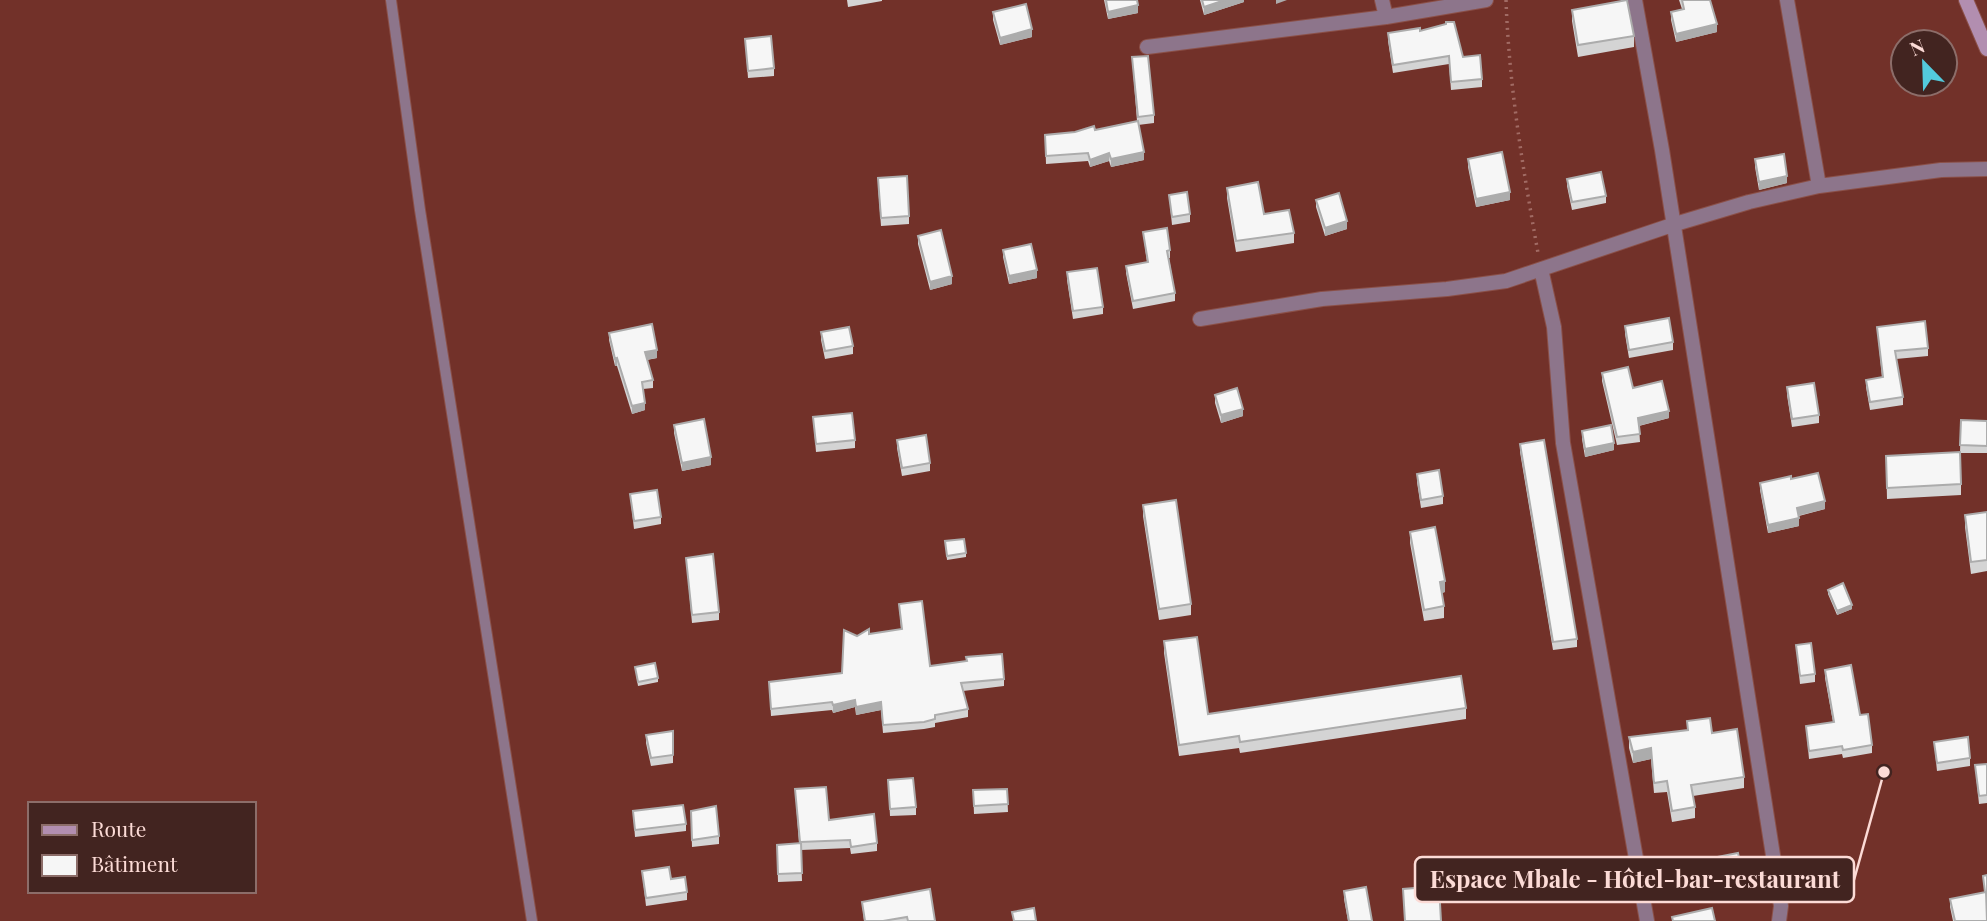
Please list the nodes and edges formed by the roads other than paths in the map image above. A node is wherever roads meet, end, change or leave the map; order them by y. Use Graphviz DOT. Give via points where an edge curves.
graph roads {
  1 [pos="391,0"];
  2 [pos="1382,0"];
  3 [pos="1486,0"];
  4 [pos="1635,0"];
  5 [pos="1787,0"];
  6 [pos="1966,0"];
  7 [pos="1386,17"];
  8 [pos="1147,47"];
  9 [pos="1987,49"];
  10 [pos="1987,169"];
  11 [pos="1819,186"];
  12 [pos="1672,225"];
  13 [pos="1541,269"];
  14 [pos="1200,319"];
  15 [pos="532,921"];
  16 [pos="1647,921"];
  17 [pos="1779,921"];
  1 -- 15 [label="lane"];
  2 -- 7 [label="street"];
  3 -- 7 [label="street"];
  4 -- 12 [label="street"];
  5 -- 11 [label="street"];
  6 -- 9 [label="street"];
  7 -- 8 [label="street"];
  10 -- 11 [label="street" via="1941,170"];
  11 -- 12 [label="street"];
  12 -- 13 [label="street"];
  12 -- 17 [label="street" via="1781,906"];
  13 -- 14 [label="street" via="1506,281 1322,299"];
  13 -- 16 [label="street" via="1554,327 1565,456"];
}
